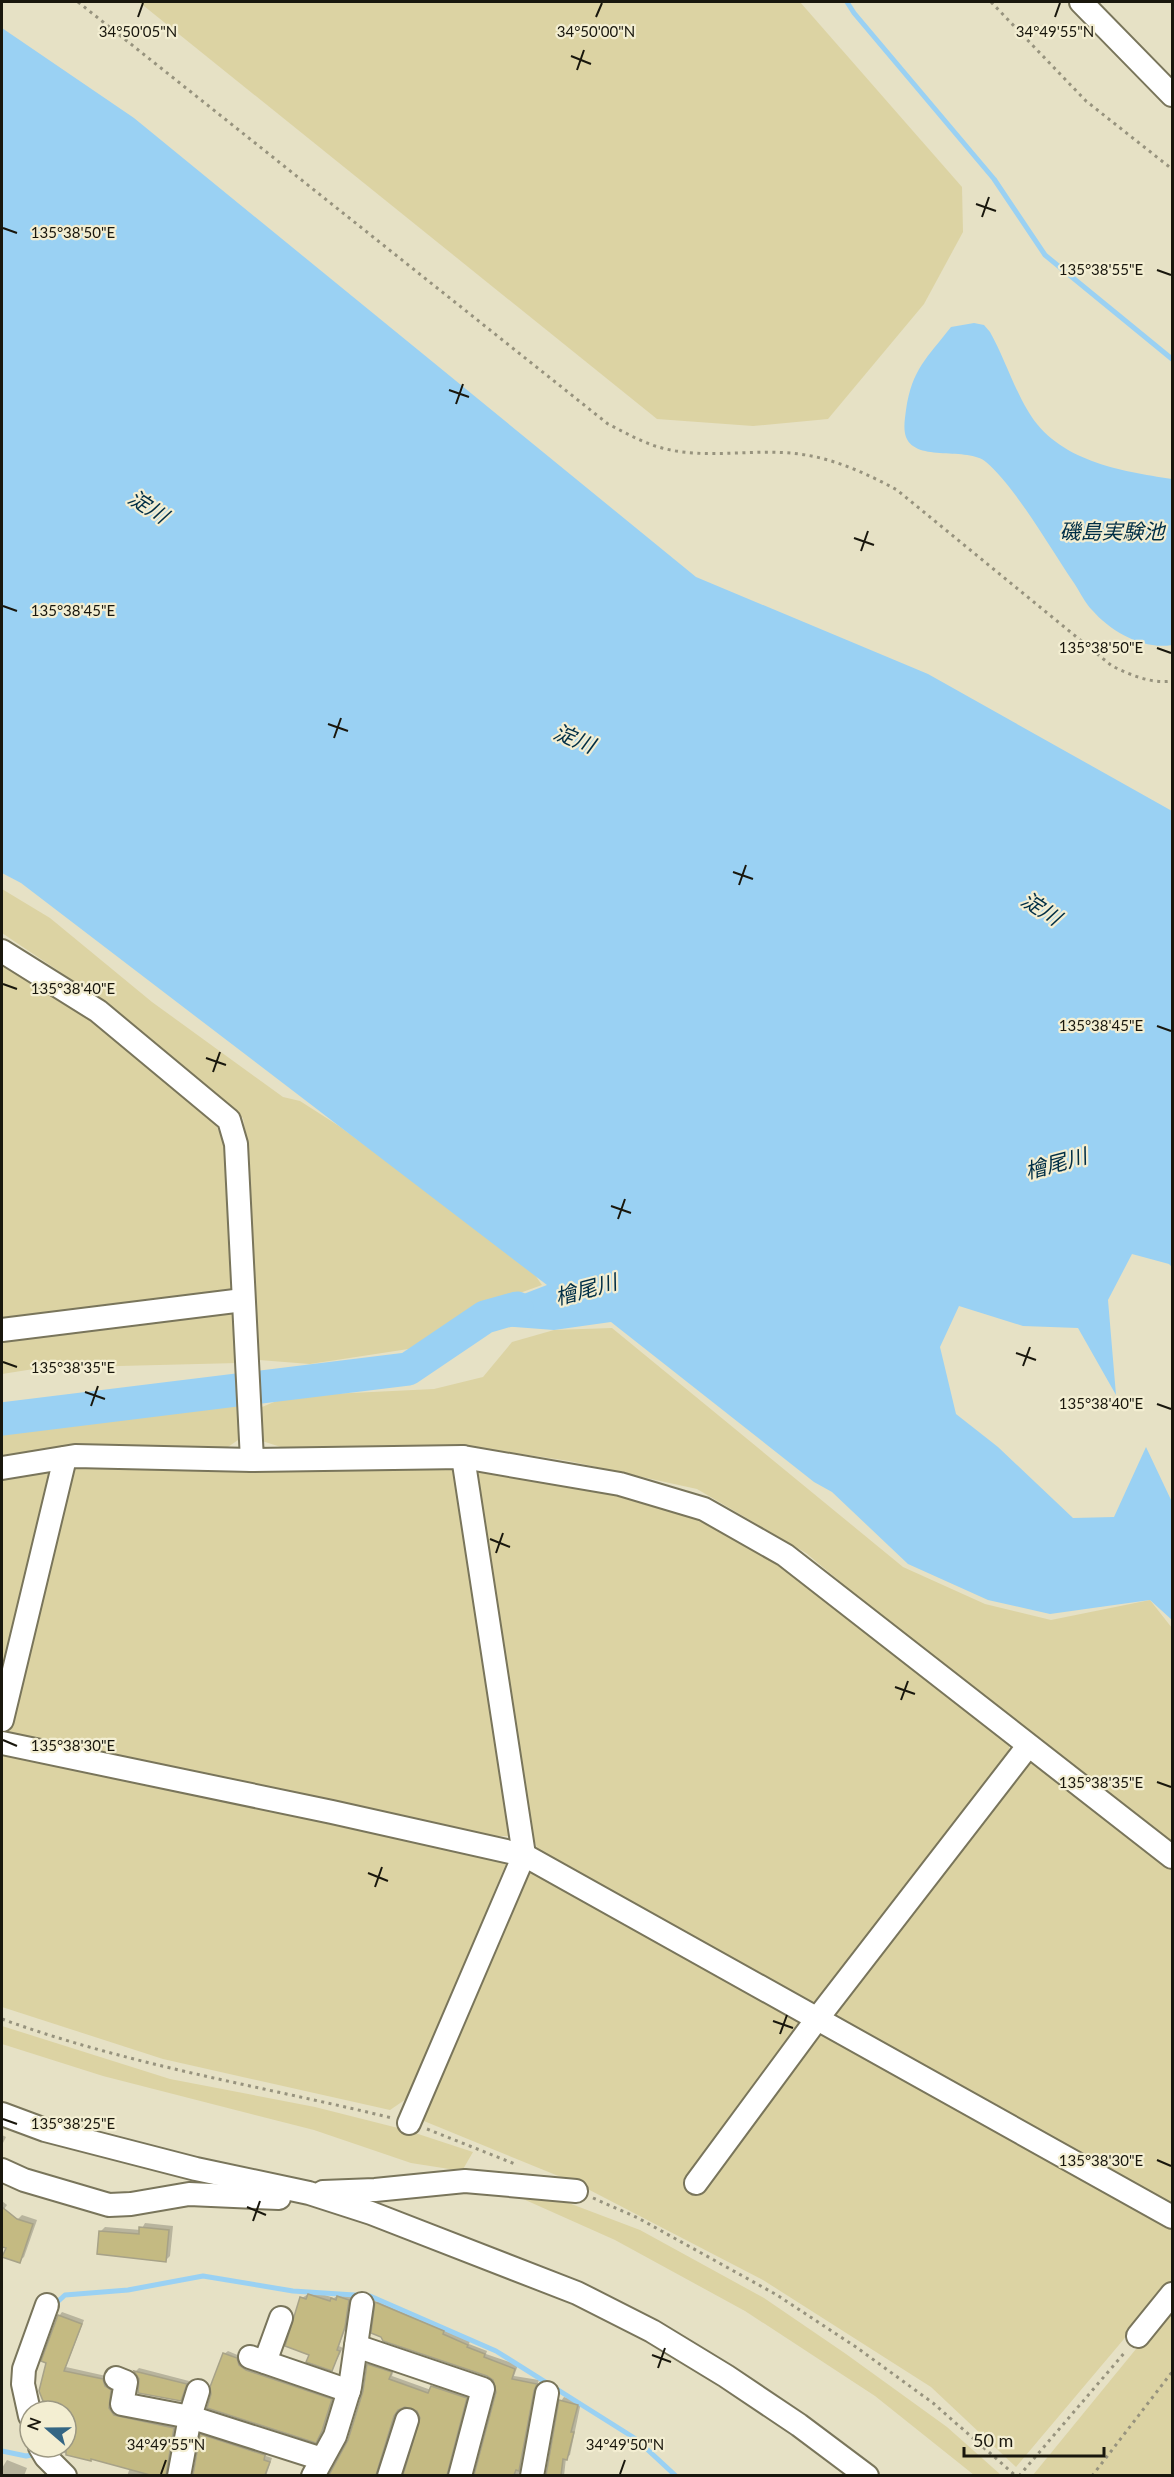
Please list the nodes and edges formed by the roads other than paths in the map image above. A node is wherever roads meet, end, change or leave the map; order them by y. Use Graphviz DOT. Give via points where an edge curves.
graph roads {
  1 [pos="1081,2"];
  2 [pos="1173,95"];
  3 [pos="2,951"];
  4 [pos="243,1300"];
  5 [pos="2,1330"];
  6 [pos="250,1449"];
  7 [pos="463,1457"];
  8 [pos="65,1458"];
  9 [pos="2,1468"];
  10 [pos="2,1720"];
  11 [pos="2,1743"];
  12 [pos="1028,1746"];
  13 [pos="524,1855"];
  14 [pos="1173,1857"];
  15 [pos="817,2019"];
  16 [pos="2,2114"];
  17 [pos="409,2122"];
  18 [pos="2,2170"];
  19 [pos="696,2183"];
  20 [pos="576,2191"];
  21 [pos="309,2193"];
  22 [pos="1173,2217"];
  23 [pos="1173,2294"];
  24 [pos="362,2304"];
  25 [pos="47,2305"];
  26 [pos="280,2318"];
  27 [pos="1138,2336"];
  28 [pos="356,2346"];
  29 [pos="116,2378"];
  30 [pos="198,2391"];
  31 [pos="349,2391"];
  32 [pos="547,2393"];
  33 [pos="26,2399"];
  34 [pos="190,2417"];
  35 [pos="406,2420"];
  36 [pos="48,2459"];
  37 [pos="318,2467"];
  38 [pos="65,2475"];
  39 [pos="179,2475"];
  40 [pos="389,2475"];
  41 [pos="460,2475"];
  42 [pos="532,2475"];
  43 [pos="867,2475"];
  1 -- 2 [label="street"];
  3 -- 4 [label="street" via="98,1011 229,1120 236,1144"];
  4 -- 5 [label="street"];
  4 -- 6 [label="street"];
  6 -- 7 [label="street"];
  6 -- 8 [label="street"];
  7 -- 12 [label="street" via="620,1484 704,1509 785,1555"];
  7 -- 13 [label="street"];
  8 -- 9 [label="street"];
  8 -- 10 [label="street"];
  11 -- 13 [label="street"];
  12 -- 14 [label="street"];
  12 -- 15 [label="street"];
  13 -- 15 [label="street"];
  13 -- 17 [label="street"];
  15 -- 19 [label="street"];
  15 -- 22 [label="street"];
  16 -- 21 [label="street" via="45,2130 196,2169"];
  18 -- 21 [label="street" via="108,2205 189,2194 278,2198"];
  20 -- 21 [label="street" via="465,2181"];
  21 -- 43 [label="street" via="577,2293 652,2331 726,2376"];
  23 -- 27 [label="street"];
  24 -- 28 [label="street"];
  25 -- 33 [label="street" via="24,2370"];
  26 -- 31 [label="street" via="258,2359"];
  28 -- 31 [label="street"];
  28 -- 41 [label="street" via="483,2389"];
  29 -- 34 [label="street" via="126,2382 122,2404"];
  30 -- 34 [label="street"];
  31 -- 37 [label="street" via="334,2436"];
  32 -- 42 [label="street"];
  34 -- 37 [label="street"];
  34 -- 39 [label="street"];
  35 -- 40 [label="street"];
  36 -- 38 [label="street"];
}
